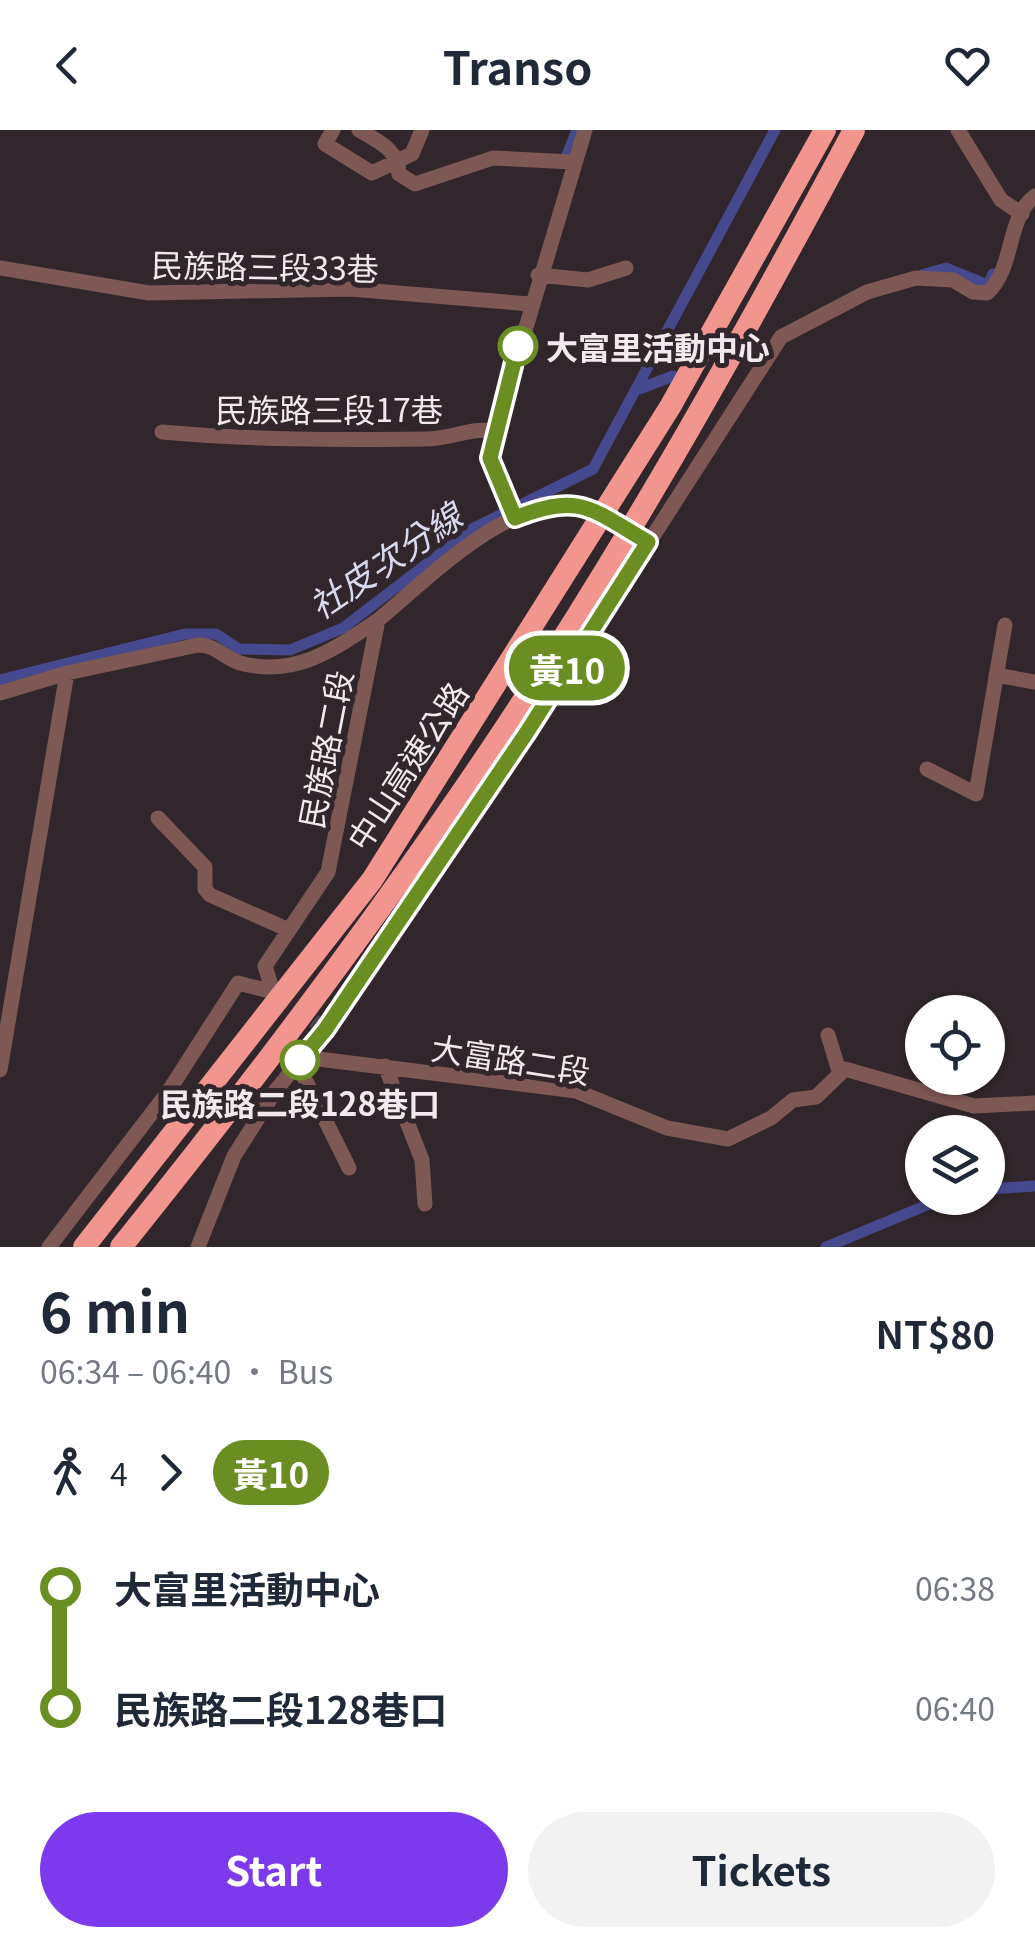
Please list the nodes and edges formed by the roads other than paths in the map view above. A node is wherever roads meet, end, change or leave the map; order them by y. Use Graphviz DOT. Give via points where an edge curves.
graph roads {
  1 [pos="333,130"];
  2 [pos="359,130"];
  3 [pos="422,130"];
  4 [pos="584,130"];
  5 [pos="825,130"];
  6 [pos="854,130"];
  7 [pos="958,130"];
  8 [pos="399,162"];
  9 [pos="573,162"];
  10 [pos="1035,196"];
  11 [pos="1022,214"];
  12 [pos="0,268"];
  13 [pos="626,268"];
  14 [pos="538,275"];
  15 [pos="530,304"];
  16 [pos="495,431"];
  17 [pos="162,432"];
  18 [pos="512,511"];
  19 [pos="596,512"];
  20 [pos="378,620"];
  21 [pos="1005,625"];
  22 [pos="66,673"];
  23 [pos="996,675"];
  24 [pos="1035,682"];
  25 [pos="0,693"];
  26 [pos="928,770"];
  27 [pos="158,818"];
  28 [pos="289,930"];
  29 [pos="265,966"];
  30 [pos="252,983"];
  31 [pos="828,1035"];
  32 [pos="299,1060"];
  33 [pos="385,1066"];
  34 [pos="0,1070"];
  35 [pos="839,1072"];
  36 [pos="1035,1103"];
  37 [pos="349,1168"];
  38 [pos="425,1204"];
  39 [pos="49,1247"];
  40 [pos="84,1247"];
  41 [pos="121,1247"];
  42 [pos="198,1247"];
  1 -- 8 [label="street" via="325,144 372,173"];
  2 -- 8 [label="street"];
  3 -- 8 [label="street" via="412,154"];
  4 -- 9 [label="street"];
  5 -- 40 [label="highway, 中山高速公路" via="670,408 372,880"];
  6 -- 41 [label="highway, 中山高速公路" via="725,368 446,816"];
  7 -- 11 [label="street" via="1001,200"];
  8 -- 9 [label="street" via="399,174 415,184 493,158"];
  9 -- 14 [label="street"];
  10 -- 11 [label="street"];
  11 -- 32 [label="street" via="1001,281 986,293 953,280 916,278 867,292 781,337 527,732"];
  12 -- 15 [label="street, 民族路三段33巷" via="148,293 350,289"];
  13 -- 14 [label="street" via="588,280"];
  14 -- 15 [label="street"];
  15 -- 16 [label="street"];
  16 -- 17 [label="street, 民族路三段17巷" via="445,439 303,442"];
  16 -- 18 [label="street" via="490,458"];
  18 -- 19 [label="street" via="560,502"];
  18 -- 20 [label="street"];
  20 -- 22 [label="street" via="303,664 252,666 197,638"];
  20 -- 28 [label="street, 民族路二段" via="328,872"];
  21 -- 23 [label="street"];
  22 -- 25 [label="street"];
  22 -- 34 [label="street"];
  23 -- 24 [label="street"];
  23 -- 26 [label="street" via="976,794"];
  27 -- 28 [label="street" via="204,867 210,895"];
  28 -- 29 [label="street, 民族路二段"];
  29 -- 30 [label="street, 民族路二段"];
  29 -- 30 [label="street" via="272,992"];
  30 -- 39 [label="street, 民族路二段" via="238,983 168,1092"];
  31 -- 35 [label="street"];
  32 -- 33 [label="street, 大富路二段"];
  32 -- 37 [label="street"];
  32 -- 42 [label="street" via="234,1156"];
  33 -- 35 [label="street, 大富路二段" via="576,1091 667,1128 728,1139 793,1100 816,1097"];
  33 -- 38 [label="street" via="422,1160"];
  35 -- 36 [label="street" via="860,1071 974,1106"];
}
